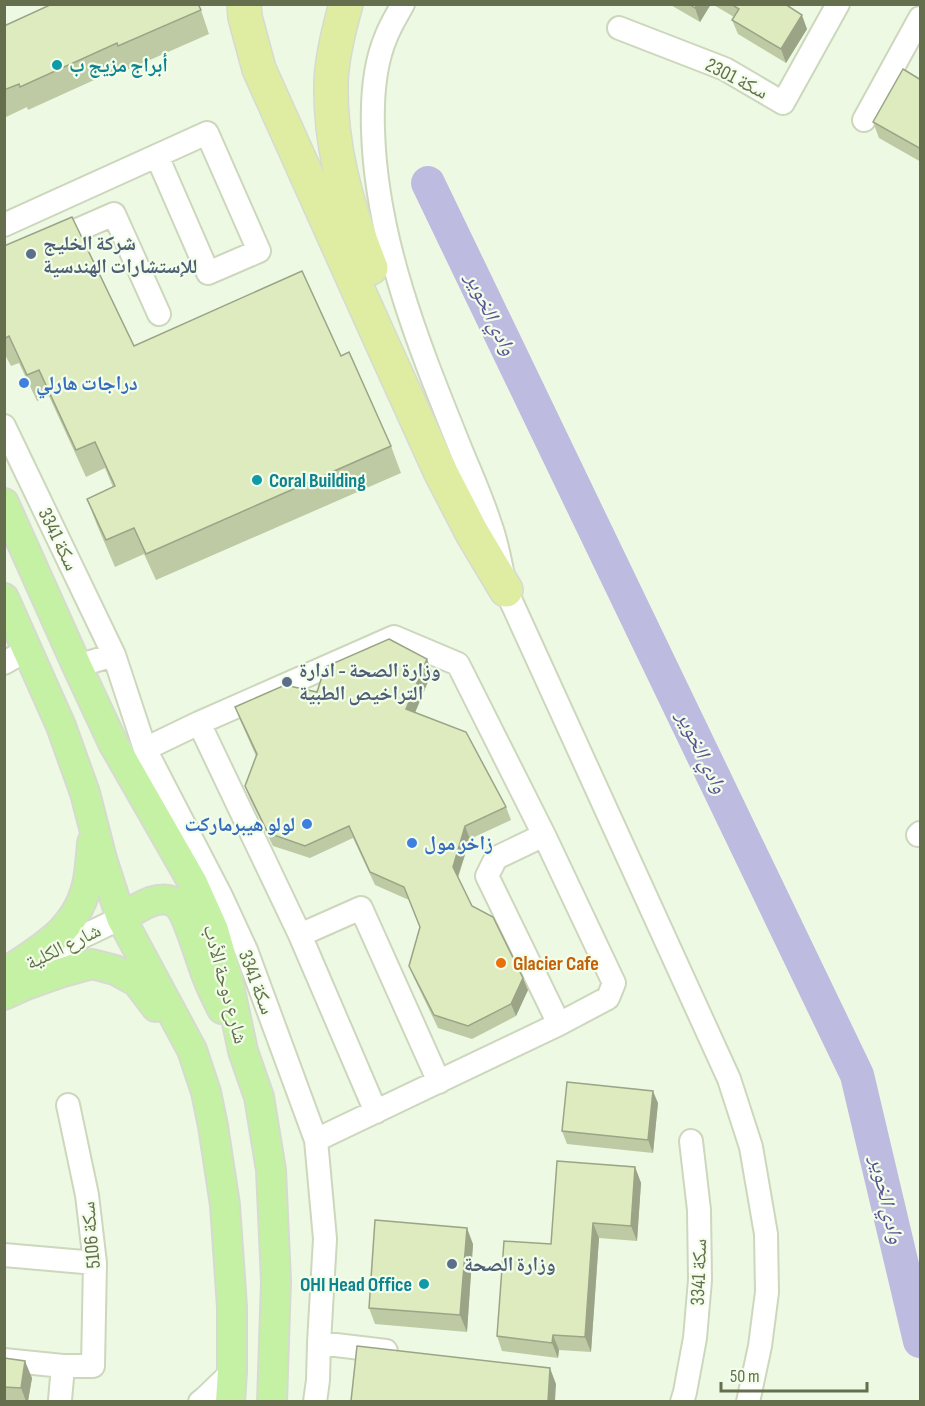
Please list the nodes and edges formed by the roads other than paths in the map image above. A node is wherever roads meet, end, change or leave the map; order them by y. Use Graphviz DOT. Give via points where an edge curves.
graph roads {
  1 [pos="244,4"];
  2 [pos="346,4"];
  3 [pos="403,4"];
  4 [pos="838,4"];
  5 [pos="619,28"];
  6 [pos="918,29"];
  7 [pos="864,120"];
  8 [pos="157,156"];
  9 [pos="4,225"];
  10 [pos="4,262"];
  11 [pos="159,314"];
  12 [pos="4,426"];
  13 [pos="4,503"];
  14 [pos="506,590"];
  15 [pos="4,598"];
  16 [pos="114,655"];
  17 [pos="16,657"];
  18 [pos="77,666"];
  19 [pos="199,723"];
  20 [pos="145,749"];
  21 [pos="93,823"];
  22 [pos="544,835"];
  23 [pos="121,918"];
  24 [pos="300,935"];
  25 [pos="200,960"];
  26 [pos="4,974"];
  27 [pos="4,995"];
  28 [pos="560,1024"];
  29 [pos="192,1050"];
  30 [pos="243,1051"];
  31 [pos="439,1082"];
  32 [pos="68,1105"];
  33 [pos="376,1112"];
  34 [pos="316,1140"];
  35 [pos="691,1141"];
  36 [pos="4,1255"];
  37 [pos="95,1263"];
  38 [pos="319,1342"];
  39 [pos="401,1352"];
  40 [pos="4,1360"];
  41 [pos="63,1366"];
  42 [pos="232,1372"];
  43 [pos="66,1401"];
  44 [pos="200,1401"];
  45 [pos="230,1401"];
  46 [pos="272,1401"];
  47 [pos="315,1401"];
  48 [pos="682,1401"];
  49 [pos="748,1401"];
  1 -- 14 [label="highway" via="259,69 440,471"];
  2 -- 14 [label="highway" via="337,33 330,84 343,184 360,241"];
  3 -- 14 [label="street" via="385,38 372,103 381,207 403,297 491,525"];
  4 -- 5 [label="street, سكة 2301" via="783,103 725,69"];
  6 -- 7 [label="street"];
  8 -- 8 [label="street" via="207,133 259,251 208,273"];
  8 -- 9 [label="street"];
  10 -- 11 [label="street" via="114,214"];
  12 -- 16 [label="street, سكة 3341"];
  13 -- 18 [label="main road, شارع دوحة الأدب"];
  14 -- 49 [label="street" via="729,1079 751,1147 766,1234 767,1292"];
  15 -- 17 [label="main road"];
  16 -- 18 [label="street"];
  16 -- 20 [label="street, سكة 3341"];
  17 -- 21 [label="main road" via="61,726"];
  18 -- 30 [label="main road, شارع دوحة الأدب" via="113,743 193,883 214,930"];
  19 -- 20 [label="street"];
  19 -- 22 [label="street" via="394,638 458,664"];
  19 -- 24 [label="street"];
  20 -- 34 [label="street, سكة 3341" via="246,950"];
  21 -- 23 [label="main road"];
  21 -- 26 [label="main road" via="88,881 80,905 53,940"];
  22 -- 28 [label="street" via="614,983 608,998"];
  22 -- 28 [label="street" via="496,858 487,876"];
  23 -- 25 [label="main road" via="148,902 175,902"];
  23 -- 26 [label="street, شارع الكلية"];
  23 -- 29 [label="main road"];
  24 -- 31 [label="street" via="361,908"];
  24 -- 33 [label="street"];
  25 -- 29 [label="main road" via="175,922 167,917 151,922 148,941 184,1013"];
  25 -- 30 [label="main road"];
  27 -- 29 [label="main road" via="92,964 115,970 137,982"];
  28 -- 31 [label="street"];
  29 -- 42 [label="main road" via="206,1092 225,1205"];
  30 -- 46 [label="main road, شارع دوحة الأدب" via="259,1097 271,1170 276,1281"];
  31 -- 33 [label="street"];
  32 -- 37 [label="street, سكة 5106" via="87,1195"];
  33 -- 34 [label="street"];
  34 -- 38 [label="street, سكة 3341" via="325,1239"];
  35 -- 48 [label="street, سكة 3341" via="699,1210 700,1280 695,1338"];
  36 -- 37 [label="street"];
  37 -- 41 [label="street, سكة 5106" via="93,1366"];
  38 -- 39 [label="street"];
  38 -- 47 [label="street, سكة 3341"];
  40 -- 41 [label="street"];
  41 -- 43 [label="street"];
  42 -- 44 [label="street"];
  42 -- 45 [label="main road"];
}
